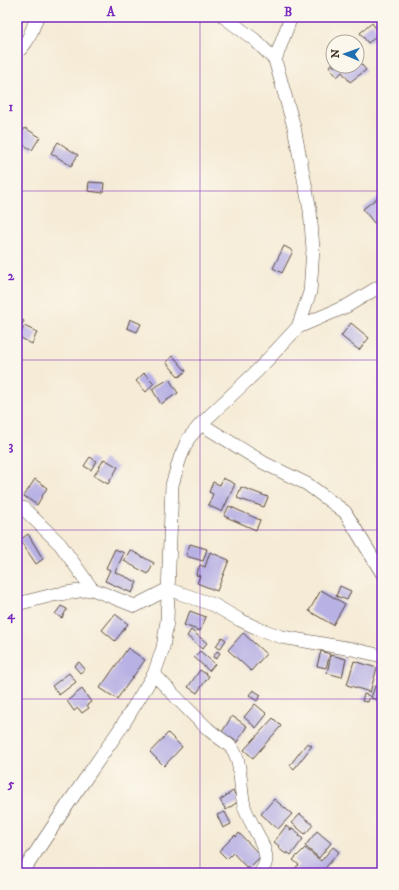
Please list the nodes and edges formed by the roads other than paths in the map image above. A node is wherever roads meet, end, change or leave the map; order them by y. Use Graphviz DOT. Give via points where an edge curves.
graph roads {
  1 [pos="36,17"];
  2 [pos="224,17"];
  3 [pos="291,17"];
  4 [pos="17,52"];
  5 [pos="274,60"];
  6 [pos="382,284"];
  7 [pos="298,327"];
  8 [pos="200,424"];
  9 [pos="23,508"];
  10 [pos="382,573"];
  11 [pos="92,589"];
  12 [pos="168,589"];
  13 [pos="17,604"];
  14 [pos="382,656"];
  15 [pos="154,674"];
  16 [pos="22,873"];
  17 [pos="260,873"];
  1 -- 4 [label="street" via="28,39"];
  2 -- 5 [label="street" via="255,40"];
  3 -- 5 [label="street"];
  5 -- 7 [label="street" via="294,127 310,210 313,249 310,292"];
  6 -- 7 [label="street" via="347,306"];
  7 -- 8 [label="street" via="257,371"];
  8 -- 10 [label="street" via="264,463 307,484 345,512"];
  8 -- 12 [label="street" via="188,439 172,485"];
  9 -- 11 [label="street" via="60,544"];
  11 -- 12 [label="street" via="135,606"];
  11 -- 13 [label="street"];
  12 -- 14 [label="street" via="214,605 259,629 282,637"];
  12 -- 15 [label="street" via="163,648"];
  15 -- 16 [label="street" via="120,729"];
  15 -- 17 [label="street" via="216,737 231,748 236,756 245,810 264,850 266,860"];
}
